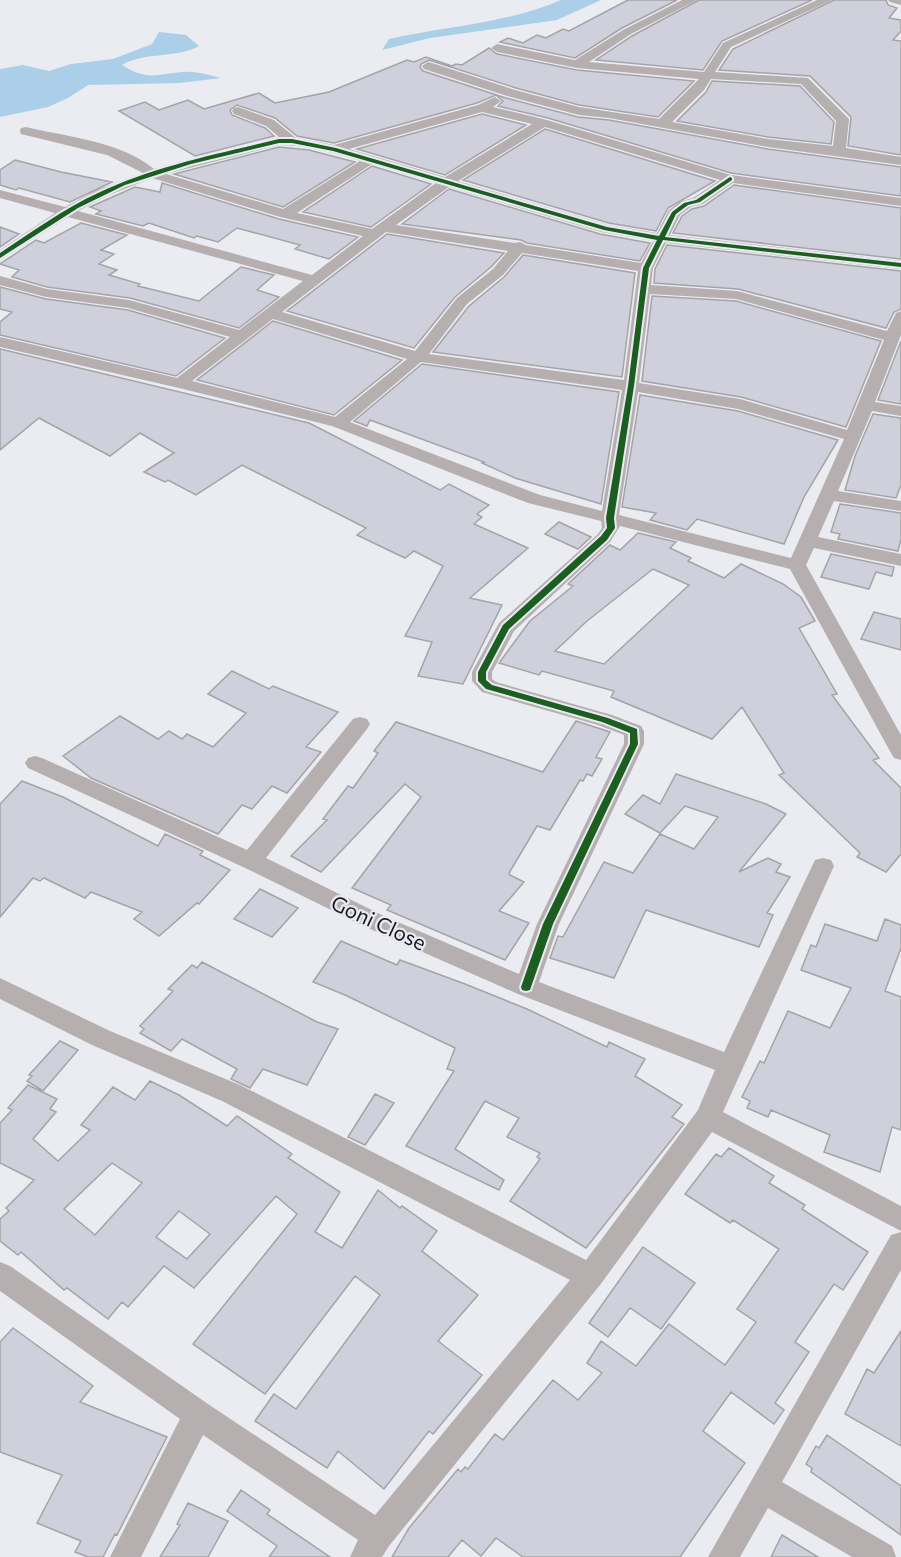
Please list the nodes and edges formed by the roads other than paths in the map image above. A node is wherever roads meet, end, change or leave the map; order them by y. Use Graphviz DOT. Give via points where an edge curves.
graph roads {
  1 [pos="691,0"];
  2 [pos="826,0"];
  3 [pos="894,0"];
  4 [pos="901,2"];
  5 [pos="497,48"];
  6 [pos="577,64"];
  7 [pos="428,66"];
  8 [pos="710,74"];
  9 [pos="511,93"];
  10 [pos="482,108"];
  11 [pos="238,111"];
  12 [pos="543,123"];
  13 [pos="662,124"];
  14 [pos="26,131"];
  15 [pos="292,141"];
  16 [pos="334,149"];
  17 [pos="839,151"];
  18 [pos="370,160"];
  19 [pos="901,161"];
  20 [pos="152,174"];
  21 [pos="730,179"];
  22 [pos="447,182"];
  23 [pos="0,194"];
  24 [pos="901,202"];
  25 [pos="68,212"];
  26 [pos="285,214"];
  27 [pos="378,231"];
  28 [pos="659,238"];
  29 [pos="520,246"];
  30 [pos="0,256"];
  31 [pos="901,265"];
  32 [pos="646,268"];
  33 [pos="0,280"];
  34 [pos="314,280"];
  35 [pos="643,289"];
  36 [pos="271,313"];
  37 [pos="901,316"];
  38 [pos="240,335"];
  39 [pos="891,338"];
  40 [pos="0,342"];
  41 [pos="418,357"];
  42 [pos="180,383"];
  43 [pos="632,386"];
  44 [pos="866,405"];
  45 [pos="901,411"];
  46 [pos="338,423"];
  47 [pos="853,437"];
  48 [pos="827,495"];
  49 [pos="901,506"];
  50 [pos="610,518"];
  51 [pos="808,541"];
  52 [pos="901,560"];
  53 [pos="797,565"];
  54 [pos="360,724"];
  55 [pos="901,753"];
  56 [pos="35,763"];
  57 [pos="251,861"];
  58 [pos="823,866"];
  59 [pos="526,987"];
  60 [pos="0,988"];
  61 [pos="730,1065"];
  62 [pos="708,1118"];
  63 [pos="901,1219"];
  64 [pos="901,1244"];
  65 [pos="0,1275"];
  66 [pos="590,1276"];
  67 [pos="198,1414"];
  68 [pos="763,1488"];
  69 [pos="372,1546"];
  70 [pos="125,1557"];
  71 [pos="723,1557"];
  72 [pos="881,1557"];
  1 -- 6 [label="street" via="627,32"];
  2 -- 8 [label="street" via="727,45"];
  3 -- 4 [label="street"];
  5 -- 6 [label="street"];
  6 -- 8 [label="street"];
  7 -- 9 [label="street"];
  8 -- 13 [label="street"];
  8 -- 17 [label="street" via="810,84 843,119"];
  9 -- 10 [label="street"];
  9 -- 13 [label="street" via="579,111"];
  10 -- 12 [label="street"];
  10 -- 16 [label="street"];
  11 -- 15 [label="street" via="270,123"];
  12 -- 21 [label="street"];
  12 -- 22 [label="street"];
  13 -- 17 [label="street"];
  14 -- 20 [label="street" via="126,158 145,166"];
  15 -- 16 [label="street"];
  15 -- 20 [label="street"];
  16 -- 18 [label="street"];
  17 -- 19 [label="street"];
  18 -- 22 [label="street"];
  18 -- 26 [label="street"];
  20 -- 25 [label="street"];
  20 -- 26 [label="street"];
  21 -- 24 [label="street"];
  21 -- 28 [label="street" via="674,213"];
  22 -- 27 [label="street"];
  22 -- 28 [label="street" via="577,222"];
  23 -- 25 [label="street"];
  25 -- 30 [label="street"];
  25 -- 34 [label="street"];
  26 -- 27 [label="street"];
  27 -- 29 [label="street"];
  27 -- 34 [label="street"];
  28 -- 31 [label="street"];
  28 -- 32 [label="street"];
  29 -- 32 [label="street"];
  29 -- 41 [label="street" via="498,272 462,301"];
  32 -- 35 [label="street"];
  33 -- 38 [label="street" via="46,293 129,304"];
  34 -- 36 [label="street"];
  35 -- 39 [label="street" via="737,296"];
  35 -- 43 [label="street"];
  36 -- 38 [label="street"];
  36 -- 41 [label="street"];
  37 -- 39 [label="street"];
  38 -- 42 [label="street"];
  39 -- 44 [label="street"];
  40 -- 42 [label="street"];
  41 -- 43 [label="street"];
  41 -- 46 [label="street"];
  42 -- 46 [label="street"];
  43 -- 47 [label="street" via="740,404"];
  43 -- 50 [label="street"];
  44 -- 45 [label="street"];
  44 -- 47 [label="street"];
  46 -- 50 [label="street" via="534,499"];
  47 -- 48 [label="street"];
  48 -- 49 [label="street"];
  48 -- 51 [label="street"];
  50 -- 53 [label="street"];
  50 -- 59 [label="street" via="611,528 604,538 506,627 482,672 482,681 489,687 634,731 634,744 553,914"];
  51 -- 52 [label="street"];
  51 -- 53 [label="street"];
  53 -- 55 [label="street"];
  54 -- 57 [label="street"];
  56 -- 57 [label="street, Goni Close"];
  57 -- 59 [label="street, Goni Close" via="376,922"];
  58 -- 61 [label="street"];
  59 -- 61 [label="street, Goni Close"];
  60 -- 66 [label="street" via="101,1038 231,1093"];
  61 -- 62 [label="street"];
  62 -- 63 [label="street"];
  62 -- 66 [label="street"];
  64 -- 68 [label="street"];
  65 -- 67 [label="street"];
  66 -- 69 [label="street"];
  67 -- 69 [label="street"];
  67 -- 70 [label="street"];
  68 -- 71 [label="street"];
  68 -- 72 [label="street"];
}
